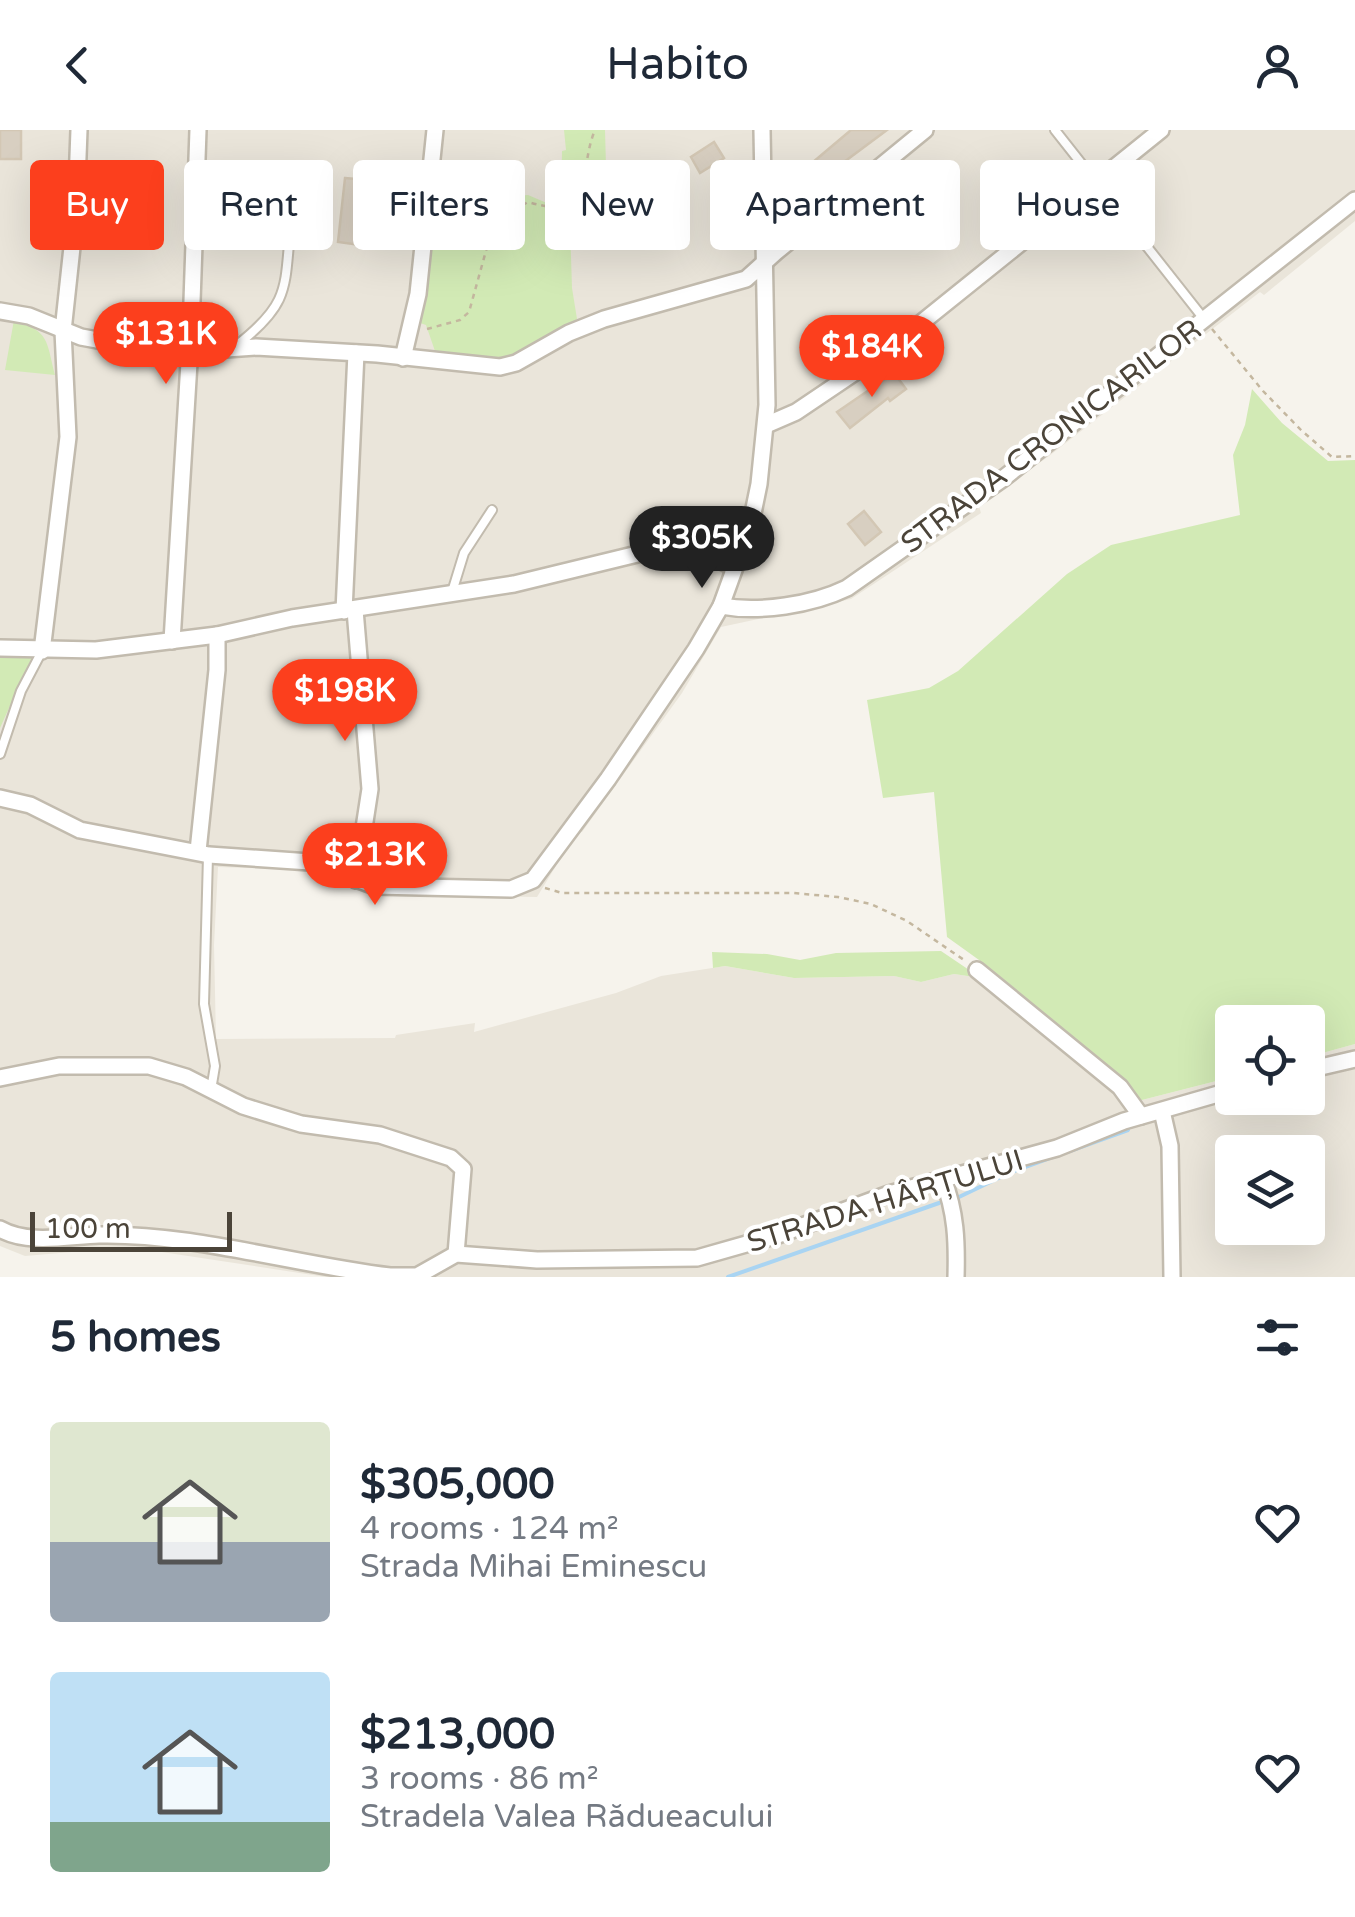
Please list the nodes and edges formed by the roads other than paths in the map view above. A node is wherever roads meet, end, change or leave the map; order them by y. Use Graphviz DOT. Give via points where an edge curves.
graph roads {
  1 [pos="79,130"];
  2 [pos="198,130"];
  3 [pos="436,130"];
  4 [pos="762,130"];
  5 [pos="925,130"];
  6 [pos="1055,130"];
  7 [pos="1161,130"];
  8 [pos="1080,160"];
  9 [pos="1122,160"];
  10 [pos="1355,200"];
  11 [pos="287,250"];
  12 [pos="1010,250"];
  13 [pos="1150,250"];
  14 [pos="763,266"];
  15 [pos="0,311"];
  16 [pos="1204,319"];
  17 [pos="63,331"];
  18 [pos="233,347"];
  19 [pos="190,352"];
  20 [pos="356,353"];
  21 [pos="403,358"];
  22 [pos="766,425"];
  23 [pos="492,510"];
  24 [pos="734,567"];
  25 [pos="452,592"];
  26 [pos="721,606"];
  27 [pos="350,610"];
  28 [pos="217,635"];
  29 [pos="172,642"];
  30 [pos="0,648"];
  31 [pos="42,651"];
  32 [pos="0,754"];
  33 [pos="2,796"];
  34 [pos="203,853"];
  35 [pos="356,880"];
  36 [pos="977,970"];
  37 [pos="1355,1058"];
  38 [pos="1325,1066"];
  39 [pos="0,1078"];
  40 [pos="212,1090"];
  41 [pos="1215,1095"];
  42 [pos="1162,1111"];
  43 [pos="1141,1116"];
  44 [pos="943,1179"];
  45 [pos="0,1228"];
  46 [pos="456,1254"];
  47 [pos="676,1269"];
  48 [pos="417,1276"];
  49 [pos="956,1277"];
  50 [pos="1172,1277"];
  1 -- 17 [label="street"];
  2 -- 19 [label="street"];
  3 -- 21 [label="street" via="420,281"];
  4 -- 14 [label="street"];
  5 -- 14 [label="street"];
  6 -- 8 [label="lane"];
  7 -- 9 [label="street"];
  10 -- 16 [label="street, STRADA CRONICARILOR"];
  11 -- 18 [label="lane" via="277,308"];
  12 -- 22 [label="street" via="885,352"];
  13 -- 16 [label="lane"];
  14 -- 21 [label="street" via="734,283 604,318 516,363 484,367"];
  14 -- 22 [label="street"];
  15 -- 17 [label="street"];
  16 -- 26 [label="street, STRADA CRONICARILOR" via="1004,477 847,588 756,608"];
  17 -- 19 [label="street"];
  17 -- 31 [label="street" via="68,437"];
  18 -- 19 [label="street"];
  18 -- 20 [label="street"];
  19 -- 29 [label="street"];
  20 -- 21 [label="street"];
  20 -- 27 [label="street"];
  22 -- 24 [label="street" via="756,504"];
  23 -- 25 [label="lane" via="464,553"];
  24 -- 25 [label="street" via="701,552 662,548"];
  24 -- 26 [label="street"];
  25 -- 27 [label="street"];
  26 -- 35 [label="street" via="681,674 533,880 511,889 399,888"];
  27 -- 28 [label="street"];
  27 -- 35 [label="street" via="370,789"];
  28 -- 29 [label="street"];
  28 -- 34 [label="street"];
  29 -- 31 [label="street"];
  30 -- 31 [label="street"];
  31 -- 32 [label="lane"];
  33 -- 34 [label="street" via="80,830"];
  34 -- 35 [label="street" via="310,862"];
  34 -- 40 [label="lane"];
  36 -- 43 [label="street" via="1120,1087"];
  37 -- 38 [label="street"];
  39 -- 40 [label="street" via="58,1066 129,1065 166,1070"];
  40 -- 46 [label="street" via="284,1119 380,1134 451,1158 464,1177"];
  41 -- 42 [label="street, STRADA HÂRȚULUI"];
  42 -- 43 [label="street, STRADA HÂRȚULUI"];
  42 -- 50 [label="street" via="1170,1146"];
  43 -- 44 [label="street, STRADA HÂRȚULUI" via="1057,1148"];
  44 -- 47 [label="street, STRADA HÂRȚULUI"];
  44 -- 49 [label="street" via="957,1230"];
  45 -- 48 [label="street" via="22,1237 157,1238"];
  46 -- 47 [label="street, STRADA HÂRȚULUI"];
  46 -- 48 [label="street"];
}
